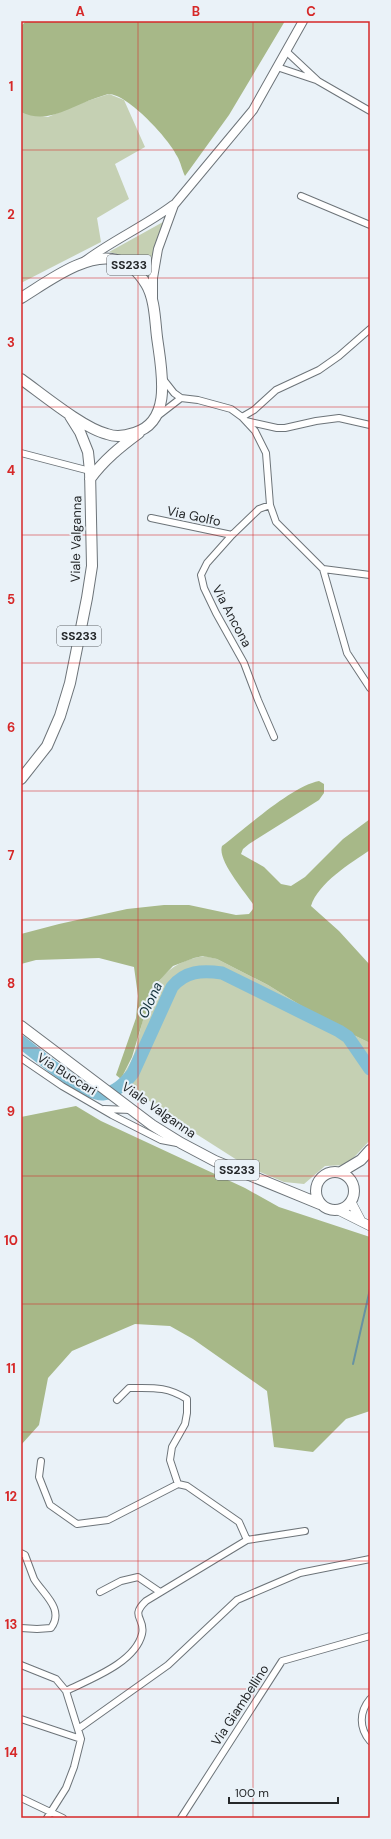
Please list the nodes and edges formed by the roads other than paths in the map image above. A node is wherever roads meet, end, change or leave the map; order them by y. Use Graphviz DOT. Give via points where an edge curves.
graph roads {
  1 [pos="303,21"];
  2 [pos="287,52"];
  3 [pos="277,67"];
  4 [pos="318,81"];
  5 [pos="370,111"];
  6 [pos="301,196"];
  7 [pos="174,204"];
  8 [pos="370,225"];
  9 [pos="83,262"];
  10 [pos="21,298"];
  11 [pos="153,304"];
  12 [pos="370,329"];
  13 [pos="21,379"];
  14 [pos="163,380"];
  15 [pos="182,398"];
  16 [pos="66,411"];
  17 [pos="244,419"];
  18 [pos="153,420"];
  19 [pos="370,425"];
  20 [pos="144,429"];
  21 [pos="21,453"];
  22 [pos="90,475"];
  23 [pos="270,505"];
  24 [pos="152,518"];
  25 [pos="232,535"];
  26 [pos="323,569"];
  27 [pos="370,574"];
  28 [pos="370,688"];
  29 [pos="274,737"];
  30 [pos="21,779"];
  31 [pos="21,1026"];
  32 [pos="21,1058"];
  33 [pos="102,1108"];
  34 [pos="134,1111"];
  35 [pos="181,1143"];
  36 [pos="370,1150"];
  37 [pos="361,1160"];
  38 [pos="342,1172"];
  39 [pos="352,1181"];
  40 [pos="316,1187"];
  41 [pos="295,1194"];
  42 [pos="351,1202"];
  43 [pos="320,1204"];
  44 [pos="338,1210"];
  45 [pos="361,1221"];
  46 [pos="370,1226"];
  47 [pos="117,1400"];
  48 [pos="41,1461"];
  49 [pos="178,1484"];
  50 [pos="305,1531"];
  51 [pos="247,1540"];
  52 [pos="21,1553"];
  53 [pos="370,1559"];
  54 [pos="100,1592"];
  55 [pos="160,1592"];
  56 [pos="21,1628"];
  57 [pos="370,1636"];
  58 [pos="21,1664"];
  59 [pos="66,1691"];
  60 [pos="370,1699"];
  61 [pos="21,1719"];
  62 [pos="78,1729"];
  63 [pos="81,1739"];
  64 [pos="370,1742"];
  65 [pos="21,1798"];
  66 [pos="51,1812"];
  67 [pos="47,1818"];
  68 [pos="63,1818"];
  69 [pos="182,1818"];
  1 -- 2 [label="street"];
  2 -- 3 [label="street"];
  2 -- 4 [label="street"];
  3 -- 4 [label="street"];
  3 -- 7 [label="street" via="249,115"];
  4 -- 5 [label="street"];
  6 -- 8 [label="street"];
  7 -- 9 [label="street" via="159,216"];
  7 -- 11 [label="street" via="158,249 153,278"];
  9 -- 10 [label="main road, SS233"];
  9 -- 11 [label="main road, SS233" via="108,258 124,262 136,271 147,286"];
  11 -- 14 [label="main road, SS233"];
  12 -- 17 [label="street" via="319,370 276,390"];
  13 -- 16 [label="main road, SS233"];
  14 -- 15 [label="street"];
  14 -- 18 [label="main road, SS233" via="161,399"];
  15 -- 17 [label="street" via="231,409"];
  15 -- 18 [label="street"];
  16 -- 20 [label="main road" via="98,432 109,435 130,434"];
  16 -- 22 [label="main road, Viale Valganna / SS233" via="80,432 88,452"];
  17 -- 19 [label="street" via="277,428 340,418"];
  17 -- 23 [label="street" via="255,431 266,453"];
  18 -- 20 [label="main road, SS233"];
  20 -- 22 [label="main road, SS233" via="112,453"];
  21 -- 22 [label="street"];
  22 -- 30 [label="main road, Viale Valganna / SS233" via="92,566 70,684 47,746"];
  23 -- 25 [label="street, Via Ancona" via="259,509"];
  23 -- 26 [label="street" via="276,522"];
  24 -- 25 [label="street, Via Golfo"];
  25 -- 29 [label="street, Via Ancona" via="207,563 201,575 216,613 244,663"];
  26 -- 27 [label="street"];
  26 -- 28 [label="street" via="347,653"];
  31 -- 34 [label="main road, Viale Valganna / SS233"];
  32 -- 33 [label="street, Via Buccari" via="62,1086"];
  33 -- 34 [label="street, Via Buccari"];
  33 -- 35 [label="street, Via Buccari" via="161,1140"];
  34 -- 35 [label="main road, Viale Valganna / SS233"];
  35 -- 41 [label="main road, Viale Valganna / SS233" via="215,1161"];
  36 -- 37 [label="main road"];
  37 -- 38 [label="main road"];
  37 -- 39 [label="main road"];
  38 -- 39 [label="main road"];
  38 -- 40 [label="main road" via="333,1171 325,1174 319,1179"];
  39 -- 42 [label="main road" via="354,1190"];
  40 -- 41 [label="main road"];
  40 -- 43 [label="main road" via="316,1196"];
  41 -- 43 [label="main road, Viale Valganna / SS233"];
  42 -- 44 [label="main road"];
  42 -- 45 [label="main road"];
  43 -- 44 [label="main road" via="330,1210"];
  44 -- 45 [label="main road"];
  45 -- 46 [label="main road"];
  47 -- 49 [label="street" via="130,1388 174,1391 187,1399 185,1424 172,1447 170,1460"];
  48 -- 49 [label="street" via="39,1477 50,1505 77,1524 108,1520"];
  49 -- 51 [label="street" via="187,1486 239,1522"];
  50 -- 51 [label="street"];
  51 -- 55 [label="street"];
  52 -- 56 [label="street" via="25,1555 56,1616 51,1628"];
  53 -- 62 [label="street" via="300,1573 237,1600 168,1665"];
  54 -- 55 [label="street" via="121,1581 138,1577"];
  55 -- 59 [label="street" via="139,1608 137,1616 141,1636 125,1659"];
  57 -- 69 [label="street, Via Giambellino" via="282,1661"];
  58 -- 59 [label="street" via="56,1679"];
  59 -- 62 [label="street"];
  60 -- 64 [label="street" via="364,1706 362,1720 364,1733"];
  61 -- 63 [label="street"];
  62 -- 63 [label="street"];
  63 -- 66 [label="street" via="66,1788"];
  65 -- 66 [label="street"];
  66 -- 67 [label="street"];
  66 -- 68 [label="street"];
}
